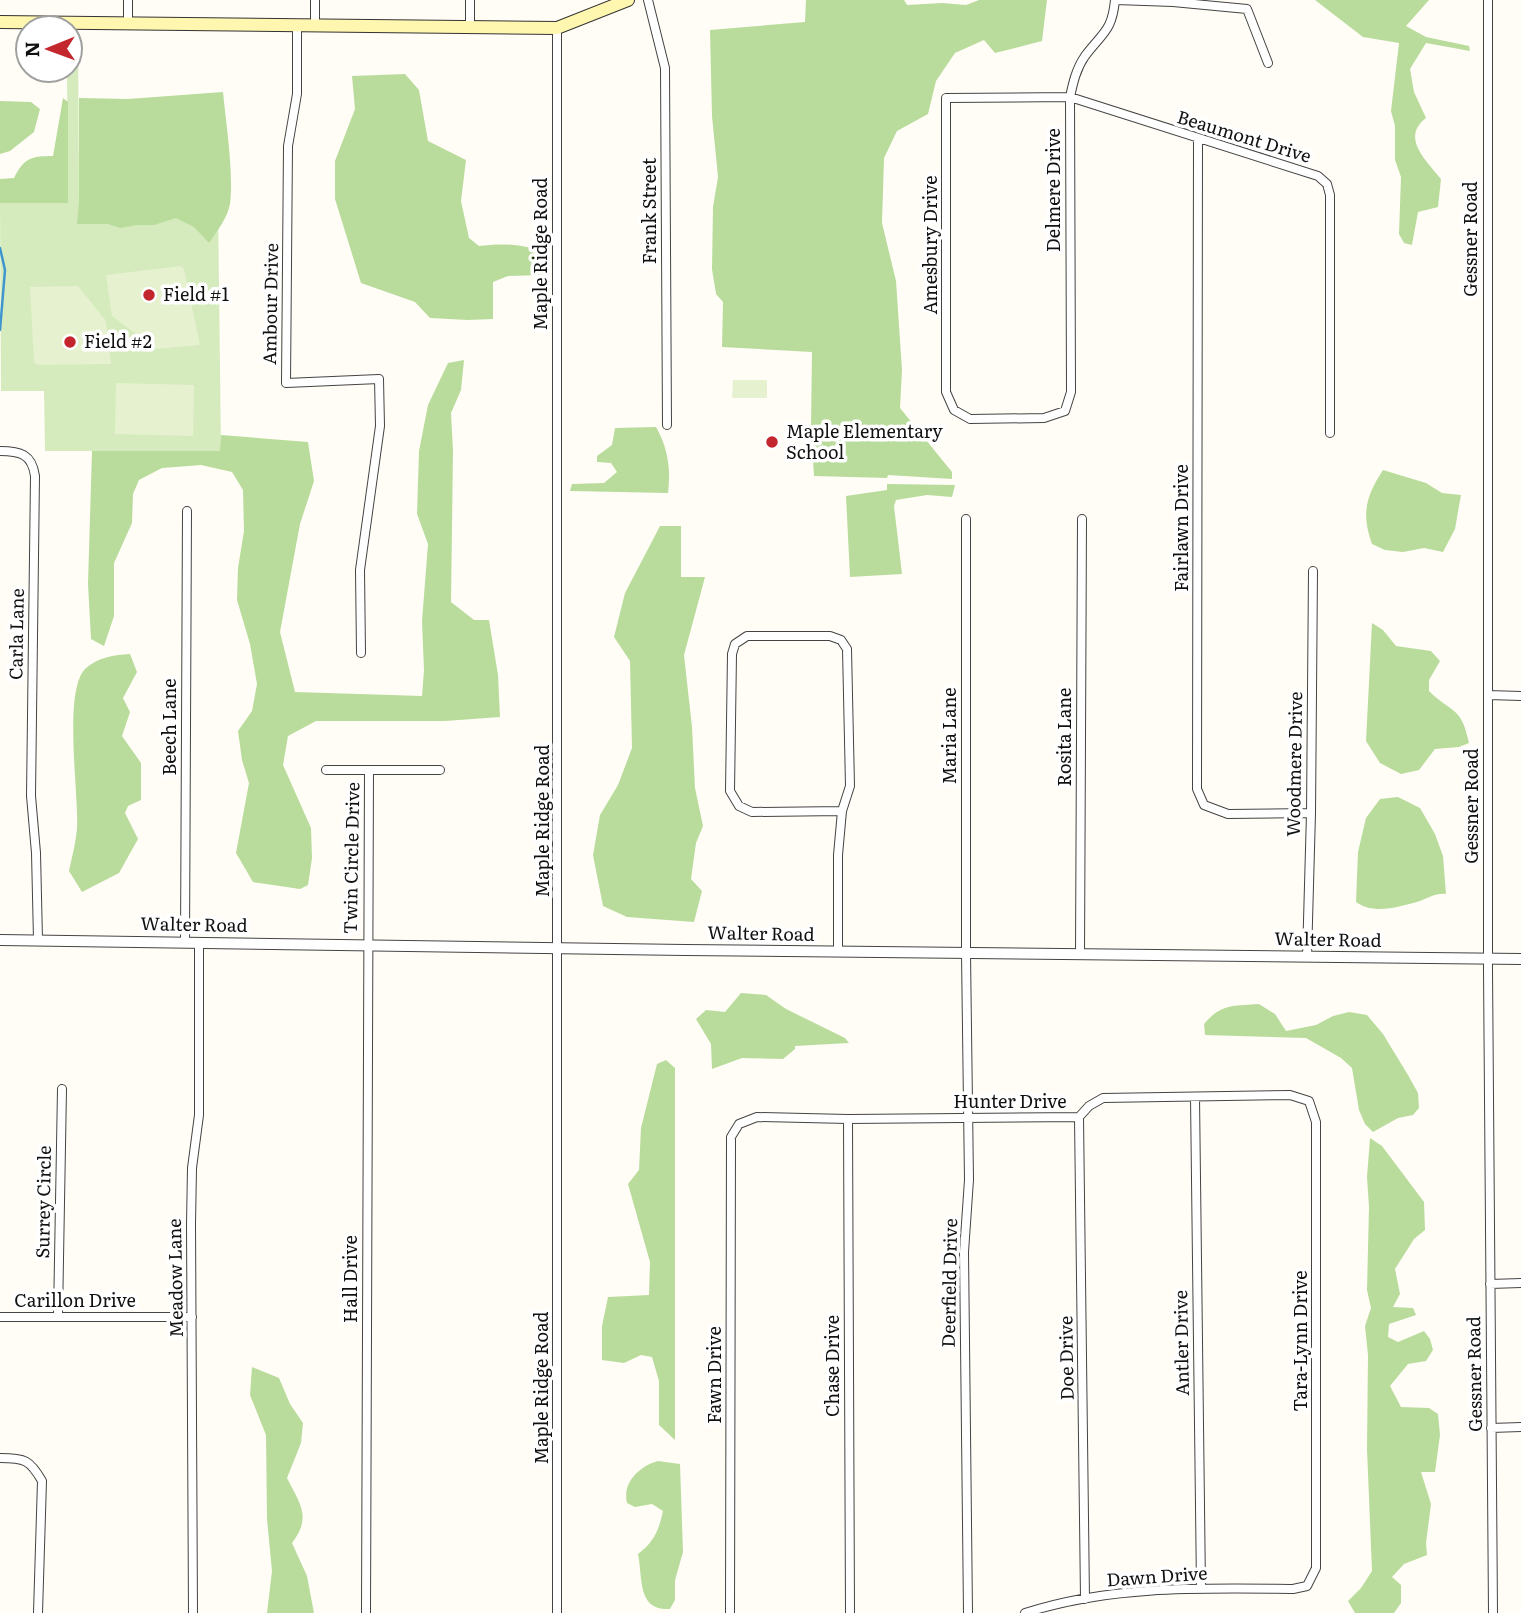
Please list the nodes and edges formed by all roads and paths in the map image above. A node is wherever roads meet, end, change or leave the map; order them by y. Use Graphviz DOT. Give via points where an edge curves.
graph roads {
  1 [pos="128,0"];
  2 [pos="315,0"];
  3 [pos="470,0"];
  4 [pos="628,0"];
  5 [pos="648,0"];
  6 [pos="1116,0"];
  7 [pos="1488,0"];
  8 [pos="1173,1"];
  9 [pos="0,22"];
  10 [pos="128,23"];
  11 [pos="297,25"];
  12 [pos="315,25"];
  13 [pos="470,26"];
  14 [pos="557,28"];
  15 [pos="1268,63"];
  16 [pos="1070,97"];
  17 [pos="946,98"];
  18 [pos="1198,140"];
  19 [pos="946,392"];
  20 [pos="667,425"];
  21 [pos="1329,433"];
  22 [pos="0,451"];
  23 [pos="187,511"];
  24 [pos="966,519"];
  25 [pos="1082,519"];
  26 [pos="1313,571"];
  27 [pos="360,653"];
  28 [pos="1488,695"];
  29 [pos="1521,695"];
  30 [pos="326,770"];
  31 [pos="369,770"];
  32 [pos="440,770"];
  33 [pos="842,811"];
  34 [pos="1311,813"];
  35 [pos="0,940"];
  36 [pos="38,940"];
  37 [pos="185,943"];
  38 [pos="199,943"];
  39 [pos="367,946"];
  40 [pos="558,948"];
  41 [pos="838,952"];
  42 [pos="966,954"];
  43 [pos="1080,955"];
  44 [pos="1307,957"];
  45 [pos="1488,959"];
  46 [pos="1521,960"];
  47 [pos="62,1089"];
  48 [pos="1290,1095"];
  49 [pos="1195,1097"];
  50 [pos="1079,1117"];
  51 [pos="968,1118"];
  52 [pos="848,1119"];
  53 [pos="731,1137"];
  54 [pos="1521,1283"];
  55 [pos="1490,1284"];
  56 [pos="58,1316"];
  57 [pos="0,1317"];
  58 [pos="192,1317"];
  59 [pos="1521,1427"];
  60 [pos="1492,1428"];
  61 [pos="0,1458"];
  62 [pos="1201,1588"];
  63 [pos="1293,1589"];
  64 [pos="1085,1599"];
  65 [pos="38,1613"];
  66 [pos="193,1613"];
  67 [pos="366,1613"];
  68 [pos="557,1613"];
  69 [pos="730,1613"];
  70 [pos="850,1613"];
  71 [pos="968,1613"];
  72 [pos="1025,1613"];
  73 [pos="1493,1613"];
  1 -- 10 [label="street"];
  2 -- 12 [label="street"];
  3 -- 13 [label="street"];
  4 -- 14 [label="main road"];
  5 -- 20 [label="street, Frank Street" via="665,68"];
  6 -- 8 [label="street"];
  6 -- 16 [label="street, Delmere Drive" via="1114,19 1086,55"];
  7 -- 28 [label="street, Gessner Road"];
  8 -- 15 [label="street" via="1247,9"];
  9 -- 10 [label="main road"];
  10 -- 11 [label="main road"];
  11 -- 12 [label="main road"];
  11 -- 27 [label="street, Ambour Drive" via="296,94 288,146 286,383 379,379 380,426 360,569"];
  12 -- 13 [label="main road"];
  13 -- 14 [label="main road"];
  14 -- 40 [label="street, Maple Ridge Road"];
  16 -- 17 [label="street, Beaumont Drive"];
  16 -- 18 [label="street, Beaumont Drive"];
  16 -- 19 [label="street, Delmere Drive" via="1071,393 1065,411 1044,418 970,419 954,410"];
  17 -- 19 [label="street, Amesbury Drive"];
  18 -- 21 [label="street, Beaumont Drive" via="1318,176 1327,184"];
  18 -- 34 [label="street, Fairlawn Drive" via="1197,789 1204,805 1228,814"];
  22 -- 36 [label="street, Carla Lane" via="21,452 34,467 31,796"];
  23 -- 37 [label="street, Beech Lane"];
  24 -- 42 [label="street, Maria Lane"];
  25 -- 43 [label="street, Rosita Lane"];
  26 -- 34 [label="street, Woodmere Drive"];
  28 -- 29 [label="street"];
  28 -- 45 [label="street, Gessner Road"];
  30 -- 31 [label="street, Twin Circle Drive"];
  31 -- 32 [label="street, Twin Circle Drive"];
  31 -- 39 [label="street, Twin Circle Drive"];
  33 -- 33 [label="street" via="850,786 847,649 841,640 830,636 747,636 735,644 732,654 730,791 739,806 752,812"];
  33 -- 41 [label="street"];
  34 -- 44 [label="street, Woodmere Drive"];
  35 -- 36 [label="street, Walter Road"];
  36 -- 37 [label="street, Walter Road"];
  37 -- 38 [label="street, Walter Road"];
  38 -- 39 [label="street, Walter Road"];
  38 -- 58 [label="street, Meadow Lane"];
  39 -- 40 [label="street, Walter Road"];
  39 -- 67 [label="street, Hall Drive"];
  40 -- 41 [label="street, Walter Road"];
  40 -- 68 [label="street, Maple Ridge Road"];
  41 -- 42 [label="street, Walter Road"];
  42 -- 43 [label="street, Walter Road"];
  42 -- 51 [label="street, Deerfield Drive"];
  43 -- 44 [label="street, Walter Road"];
  44 -- 45 [label="street, Walter Road"];
  45 -- 46 [label="street, Walter Road"];
  45 -- 55 [label="street, Gessner Road"];
  47 -- 56 [label="street, Surrey Circle"];
  48 -- 49 [label="street, Hunter Drive"];
  48 -- 63 [label="street, Tara-Lynn Drive" via="1309,1101 1316,1122 1316,1568 1307,1586"];
  49 -- 50 [label="street, Hunter Drive" via="1102,1098"];
  49 -- 62 [label="street, Antler Drive"];
  50 -- 51 [label="street, Hunter Drive"];
  50 -- 64 [label="street, Doe Drive"];
  51 -- 52 [label="street, Hunter Drive"];
  51 -- 71 [label="street, Deerfield Drive" via="970,1180 964,1251"];
  52 -- 53 [label="street, Hunter Drive" via="757,1116 739,1124"];
  52 -- 70 [label="street, Chase Drive"];
  53 -- 69 [label="street, Fawn Drive"];
  54 -- 55 [label="street"];
  55 -- 60 [label="street, Gessner Road"];
  56 -- 57 [label="street, Carillon Drive"];
  56 -- 58 [label="street, Carillon Drive"];
  58 -- 66 [label="street, Meadow Lane"];
  59 -- 60 [label="street"];
  60 -- 73 [label="street, Gessner Road"];
  61 -- 65 [label="street" via="20,1458 33,1466 42,1482"];
  62 -- 63 [label="street, Dawn Drive"];
  62 -- 64 [label="street, Dawn Drive"];
  64 -- 72 [label="street, Dawn Drive"];
}
